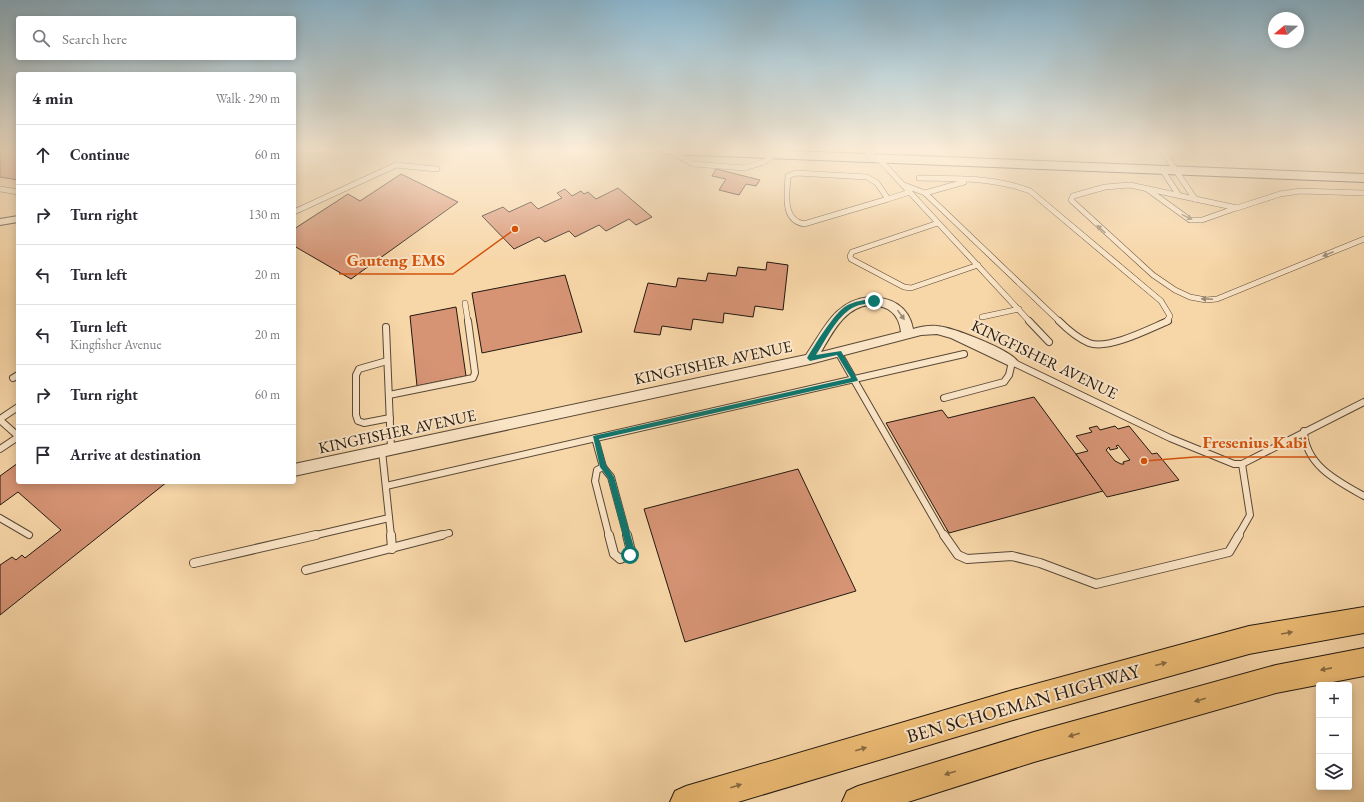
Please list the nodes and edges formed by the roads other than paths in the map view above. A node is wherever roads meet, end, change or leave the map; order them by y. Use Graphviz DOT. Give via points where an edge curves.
graph roads {
  1 [pos="347,187"];
  2 [pos="788,187"];
  3 [pos="880,187"];
  4 [pos="906,187"];
  5 [pos="910,187"];
  6 [pos="944,187"];
  7 [pos="1020,187"];
  8 [pos="1104,187"];
  9 [pos="1144,187"];
  10 [pos="1146,187"];
  11 [pos="1176,187"];
  12 [pos="1186,187"];
  13 [pos="0,189"];
  14 [pos="16,192"];
  15 [pos="910,192"];
  16 [pos="924,193"];
  17 [pos="1364,193"];
  18 [pos="1178,194"];
  19 [pos="888,199"];
  20 [pos="1195,199"];
  21 [pos="1237,208"];
  22 [pos="296,211"];
  23 [pos="16,219"];
  24 [pos="0,222"];
  25 [pos="938,223"];
  26 [pos="1364,239"];
  27 [pos="978,265"];
  28 [pos="465,303"];
  29 [pos="1019,309"];
  30 [pos="982,317"];
  31 [pos="386,327"];
  32 [pos="907,335"];
  33 [pos="1049,342"];
  34 [pos="838,352"];
  35 [pos="964,354"];
  36 [pos="810,358"];
  37 [pos="387,361"];
  38 [pos="1012,362"];
  39 [pos="855,380"];
  40 [pos="389,395"];
  41 [pos="944,398"];
  42 [pos="1364,402"];
  43 [pos="16,408"];
  44 [pos="390,418"];
  45 [pos="0,420"];
  46 [pos="1304,431"];
  47 [pos="16,434"];
  48 [pos="16,437"];
  49 [pos="595,438"];
  50 [pos="0,449"];
  51 [pos="387,450"];
  52 [pos="1242,464"];
  53 [pos="603,467"];
  54 [pos="296,470"];
  55 [pos="386,486"];
  56 [pos="1364,496"];
  57 [pos="0,518"];
  58 [pos="389,518"];
  59 [pos="449,533"];
  60 [pos="29,535"];
  61 [pos="392,549"];
  62 [pos="194,563"];
  63 [pos="306,570"];
  64 [pos="1364,620"];
  65 [pos="1364,662"];
  66 [pos="686,802"];
  67 [pos="858,802"];
  1 -- 22 [label="lane"];
  2 -- 19 [label="lane" via="788,214 797,224"];
  3 -- 19 [label="lane"];
  4 -- 15 [label="lane"];
  5 -- 16 [label="lane"];
  6 -- 16 [label="lane"];
  7 -- 16 [label="lane" via="1030,191 1161,301 1168,309 1168,321 1107,343 1095,344 1084,341 1074,335"];
  26 -- 8 [label="lane, one-way" via="1217,299 1190,297 1153,275 1071,200 1073,196"];
  9 -- 21 [label="lane, one-way" via="1190,220 1202,220"];
  10 -- 18 [label="lane"];
  11 -- 18 [label="lane"];
  12 -- 20 [label="lane"];
  13 -- 14 [label="lane"];
  15 -- 19 [label="lane"];
  15 -- 25 [label="lane"];
  17 -- 21 [label="lane" via="1300,191 1280,194"];
  18 -- 20 [label="lane"];
  20 -- 21 [label="lane"];
  23 -- 24 [label="street"];
  25 -- 27 [label="lane"];
  25 -- 27 [label="lane" via="852,252 851,259 904,287 911,288"];
  27 -- 29 [label="lane"];
  28 -- 40 [label="lane" via="475,373 473,378"];
  29 -- 30 [label="lane"];
  29 -- 33 [label="lane"];
  31 -- 37 [label="lane"];
  32 -- 34 [label="street, KINGFISHER AVENUE"];
  36 -- 32 [label="street, one-way" via="847,308 859,302 874,301 893,306 905,320"];
  32 -- 38 [label="street, KINGFISHER AVENUE" via="938,330 979,345"];
  34 -- 36 [label="street, KINGFISHER AVENUE"];
  34 -- 39 [label="lane"];
  35 -- 39 [label="lane"];
  36 -- 51 [label="street, KINGFISHER AVENUE"];
  37 -- 40 [label="lane"];
  37 -- 44 [label="lane" via="359,369 356,375 356,416 358,421 364,422"];
  38 -- 41 [label="lane" via="1009,375 1004,382"];
  38 -- 52 [label="lane, KINGFISHER AVENUE" via="1170,438 1222,460"];
  39 -- 49 [label="lane"];
  39 -- 52 [label="lane" via="951,547 958,555 967,559 1012,556 1040,563 1096,584 1229,552 1250,515"];
  40 -- 44 [label="lane"];
  42 -- 46 [label="lane"];
  43 -- 45 [label="lane"];
  44 -- 51 [label="lane"];
  45 -- 47 [label="lane"];
  46 -- 52 [label="lane"];
  46 -- 56 [label="lane" via="1303,440 1307,450 1319,465 1340,482"];
  48 -- 50 [label="lane"];
  49 -- 53 [label="lane"];
  49 -- 55 [label="lane"];
  51 -- 54 [label="street, KINGFISHER AVENUE"];
  51 -- 55 [label="lane"];
  53 -- 53 [label="lane" via="611,477 631,551 630,555 620,559 614,554 595,481 597,470"];
  55 -- 58 [label="lane"];
  57 -- 60 [label="lane"];
  58 -- 61 [label="lane"];
  58 -- 62 [label="lane"];
  59 -- 61 [label="lane"];
  61 -- 63 [label="lane"];
  66 -- 64 [label="highway, BEN SCHOEMAN HIGHWAY, one-way" via="1005,707 1249,640"];
  65 -- 67 [label="highway, one-way" via="1276,679 1034,747"];
}
